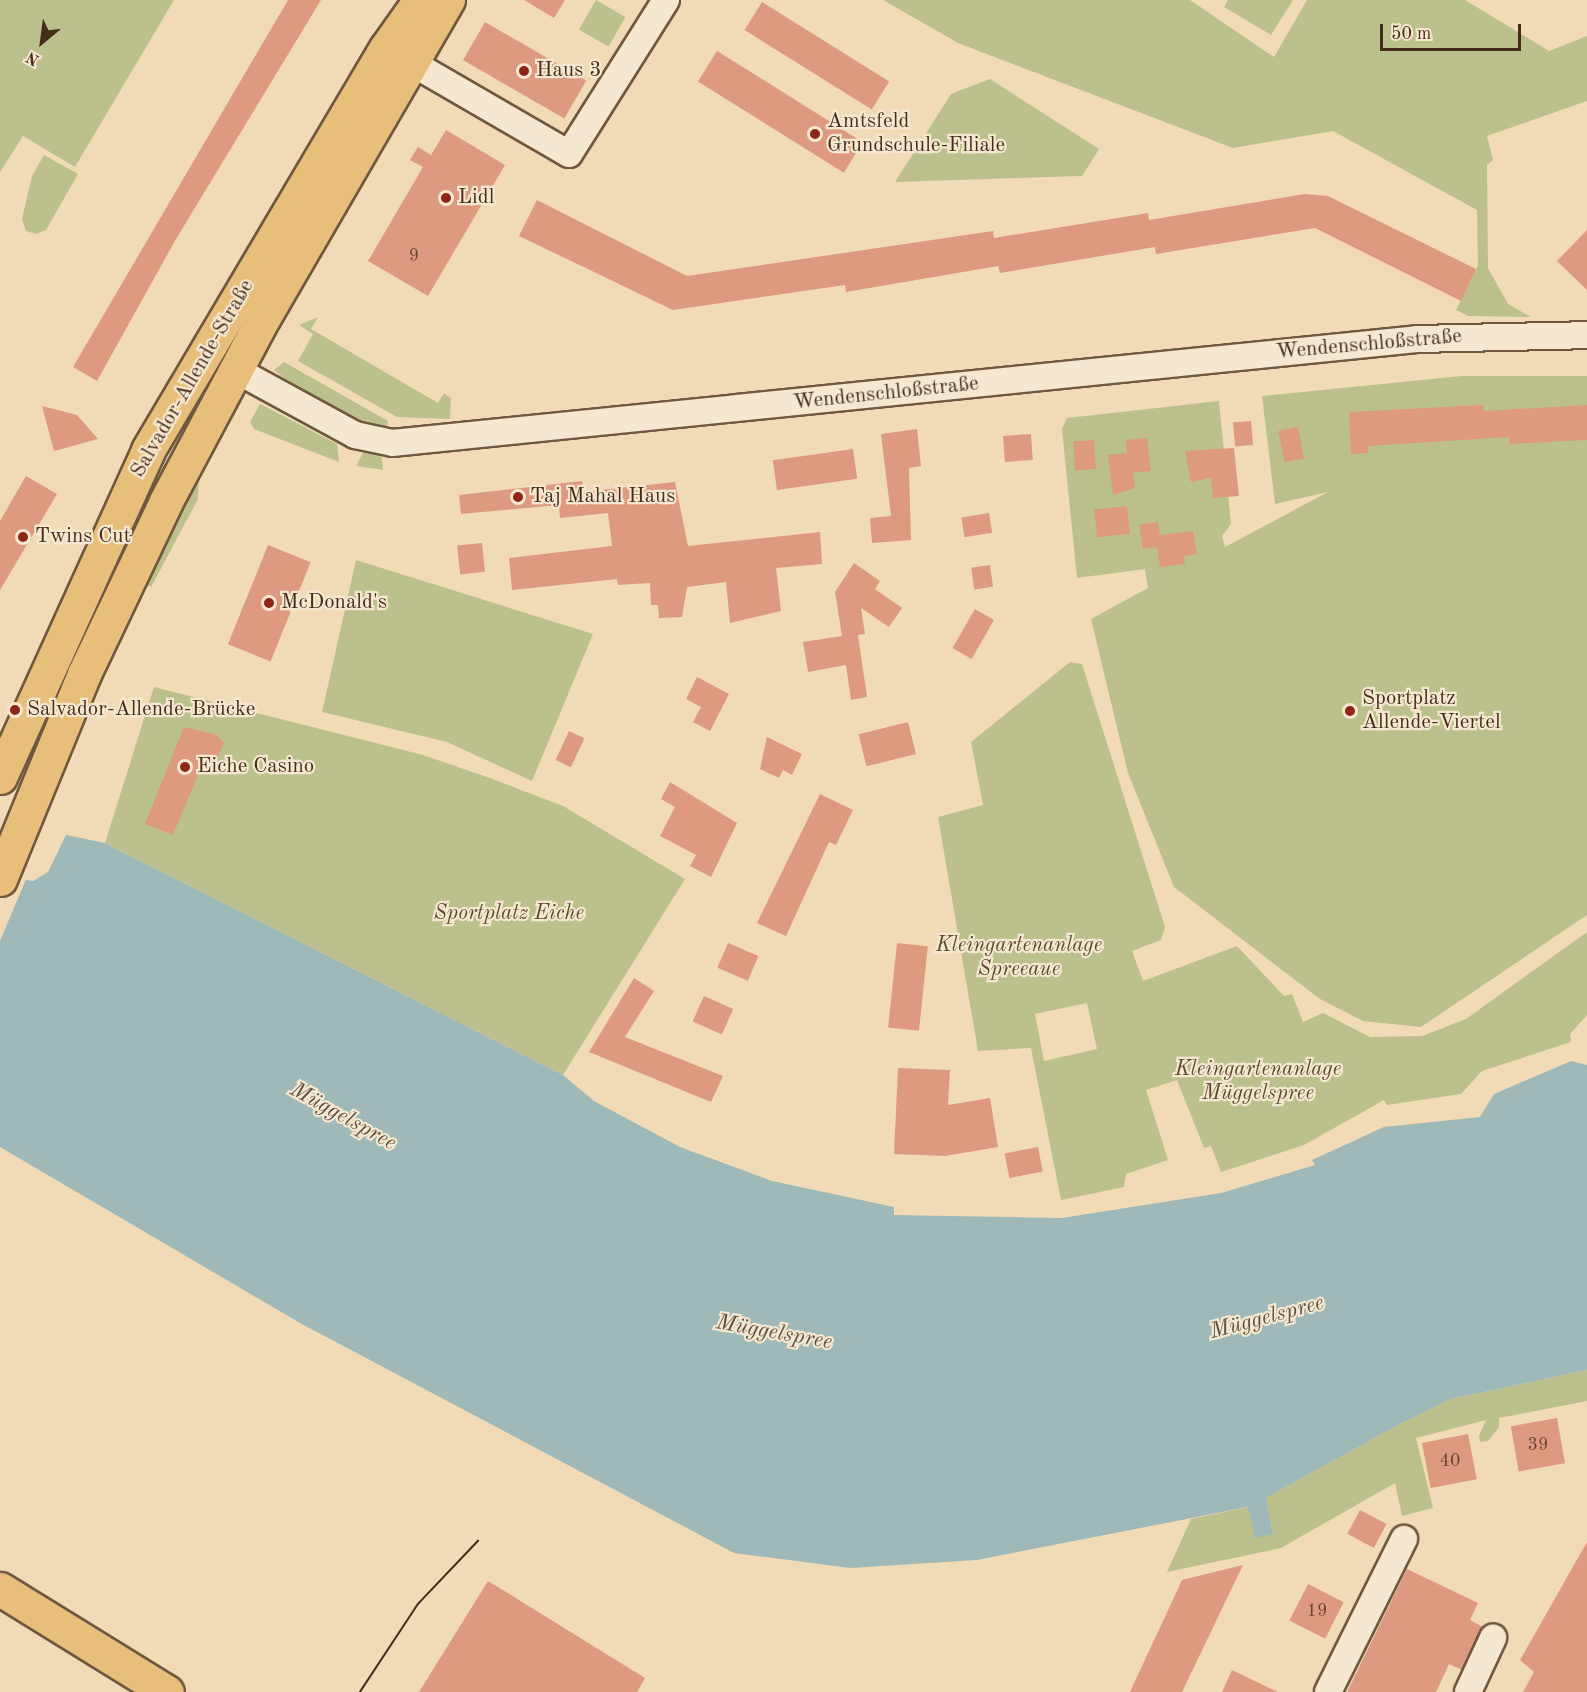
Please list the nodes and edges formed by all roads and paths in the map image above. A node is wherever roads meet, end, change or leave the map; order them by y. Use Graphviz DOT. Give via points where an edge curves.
graph roads {
  1 [pos="420,0"];
  2 [pos="448,0"];
  3 [pos="666,0"];
  4 [pos="412,63"];
  5 [pos="1587,335"];
  6 [pos="206,353"];
  7 [pos="237,370"];
  8 [pos="0,777"];
  9 [pos="0,879"];
  10 [pos="1404,1539"];
  11 [pos="0,1589"];
  12 [pos="1493,1638"];
  13 [pos="166,1692"];
  14 [pos="1328,1692"];
  15 [pos="1468,1692"];
  1 -- 6 [label="main road, Salvador-Allende-Straße" via="386,48"];
  2 -- 4 [label="main road, Salvador-Allende-Straße"];
  3 -- 4 [label="street" via="569,154"];
  4 -- 7 [label="main road, Salvador-Allende-Straße"];
  5 -- 7 [label="street, Wendenschloßstraße" via="1417,339 392,443 356,435"];
  6 -- 7 [label="main road, Wendenschloßstraße"];
  6 -- 8 [label="main road, Salvador-Allende-Straße" via="124,498"];
  7 -- 9 [label="main road, Salvador-Allende-Straße" via="132,573"];
  10 -- 14 [label="street"];
  11 -- 13 [label="main road"];
  12 -- 15 [label="street"];
}
